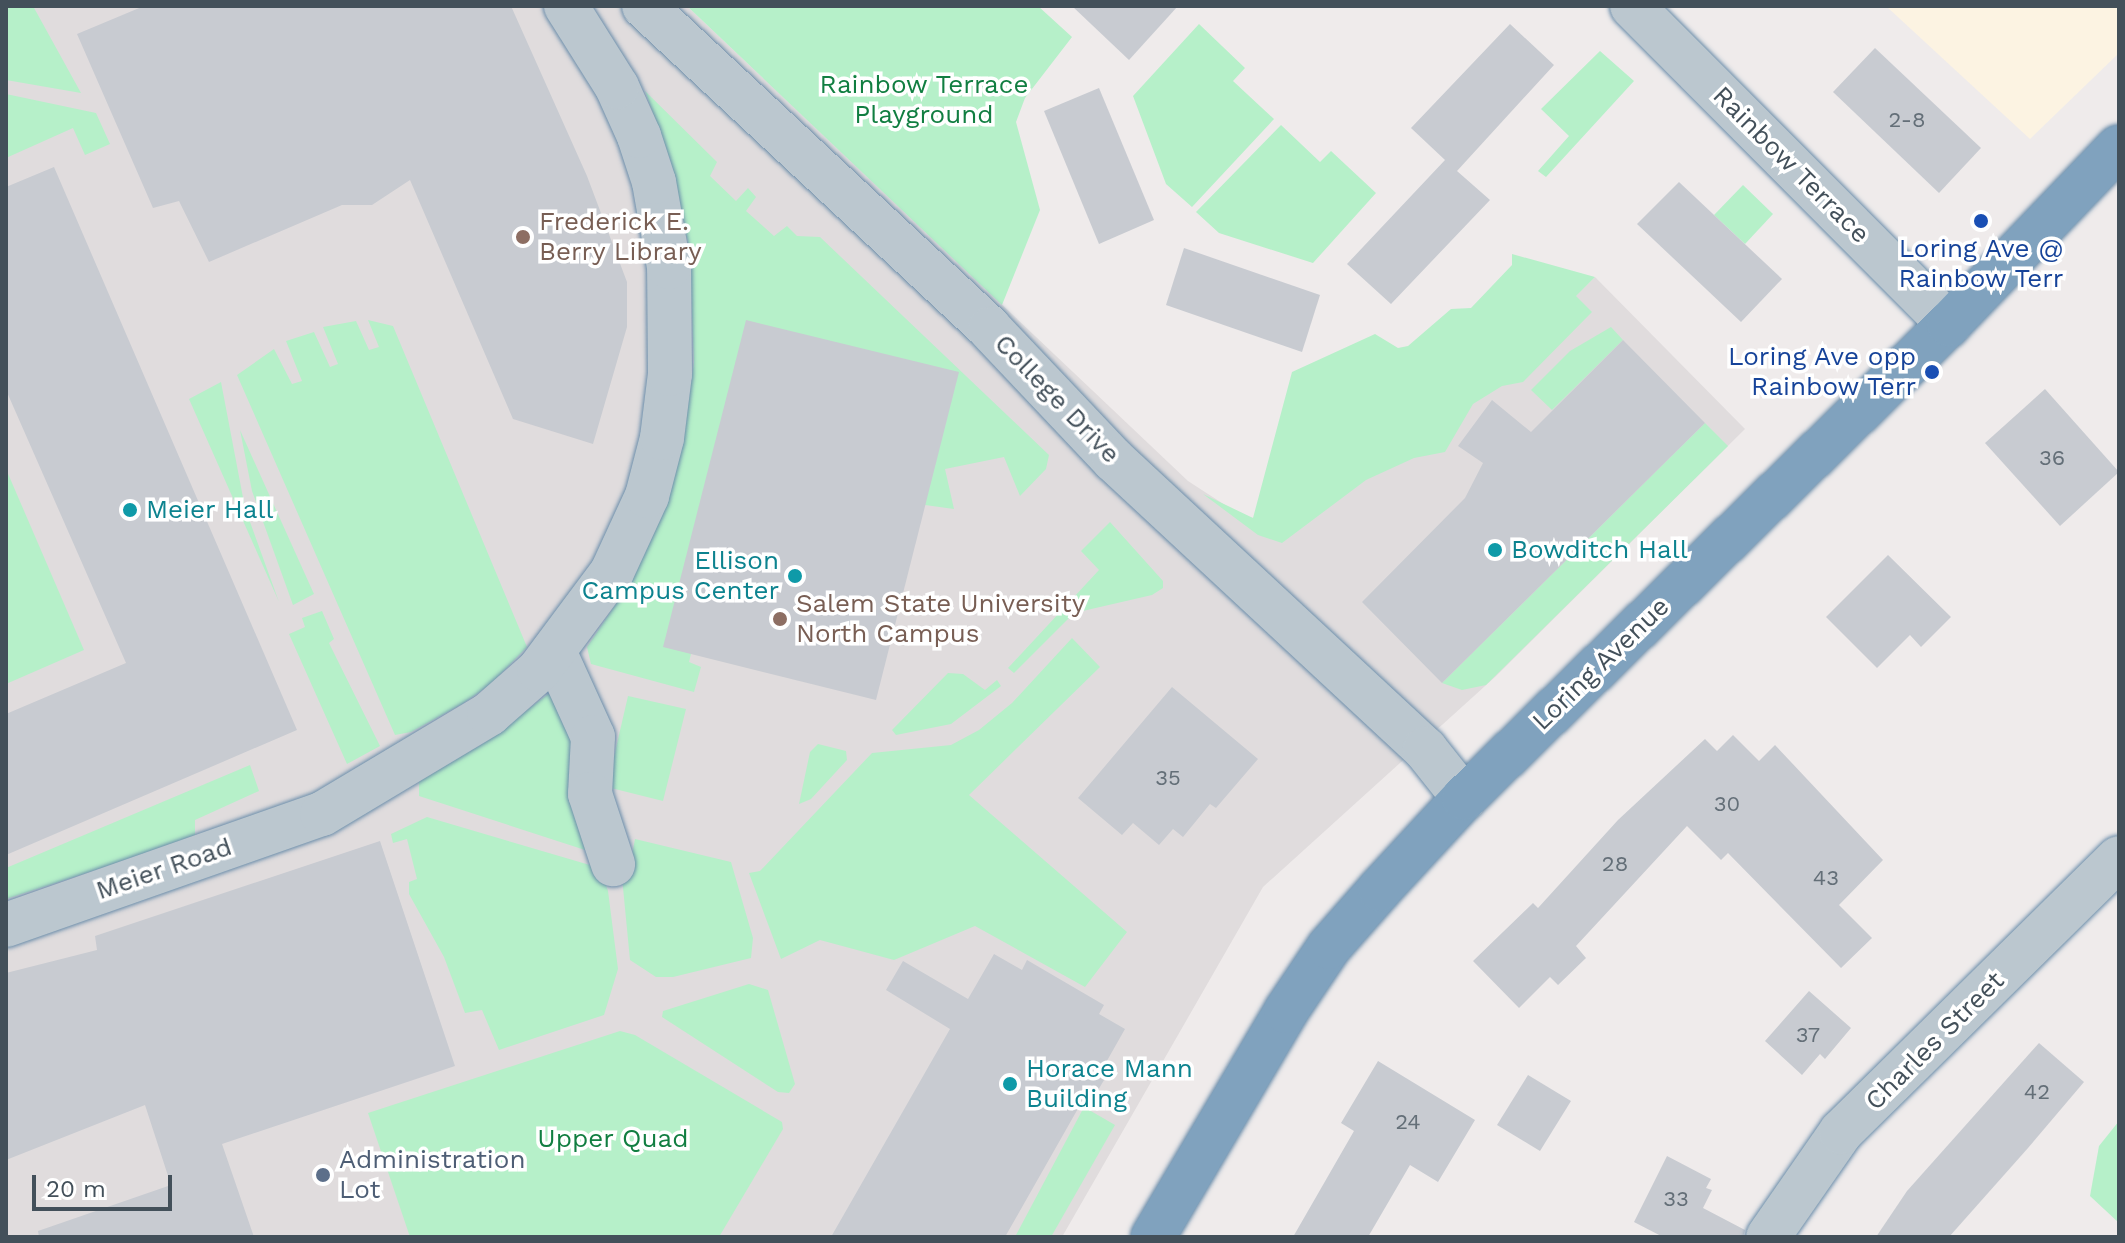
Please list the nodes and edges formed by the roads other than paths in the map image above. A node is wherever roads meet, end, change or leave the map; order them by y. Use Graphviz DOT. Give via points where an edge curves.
graph roads {
  1 [pos="566,6"];
  2 [pos="644,6"];
  3 [pos="1632,6"];
  4 [pos="2119,147"];
  5 [pos="1949,324"];
  6 [pos="554,651"];
  7 [pos="1464,798"];
  8 [pos="2119,858"];
  9 [pos="613,864"];
  10 [pos="6,925"];
  11 [pos="1153,1237"];
  12 [pos="1768,1237"];
  1 -- 6 [label="street, Meier Road" via="617,87 654,182 669,267 671,345 662,438 647,496 612,572"];
  2 -- 7 [label="street, College Drive" via="990,329 1114,460 1425,749"];
  3 -- 5 [label="street, Rainbow Terrace"];
  4 -- 5 [label="highway, Loring Avenue"];
  5 -- 7 [label="highway, Loring Avenue"];
  6 -- 9 [label="street" via="593,737 590,794"];
  6 -- 10 [label="street, Meier Road" via="489,714 322,814"];
  7 -- 11 [label="highway, Loring Avenue" via="1329,947"];
  8 -- 12 [label="street, Charles Street" via="1841,1132"];
}
